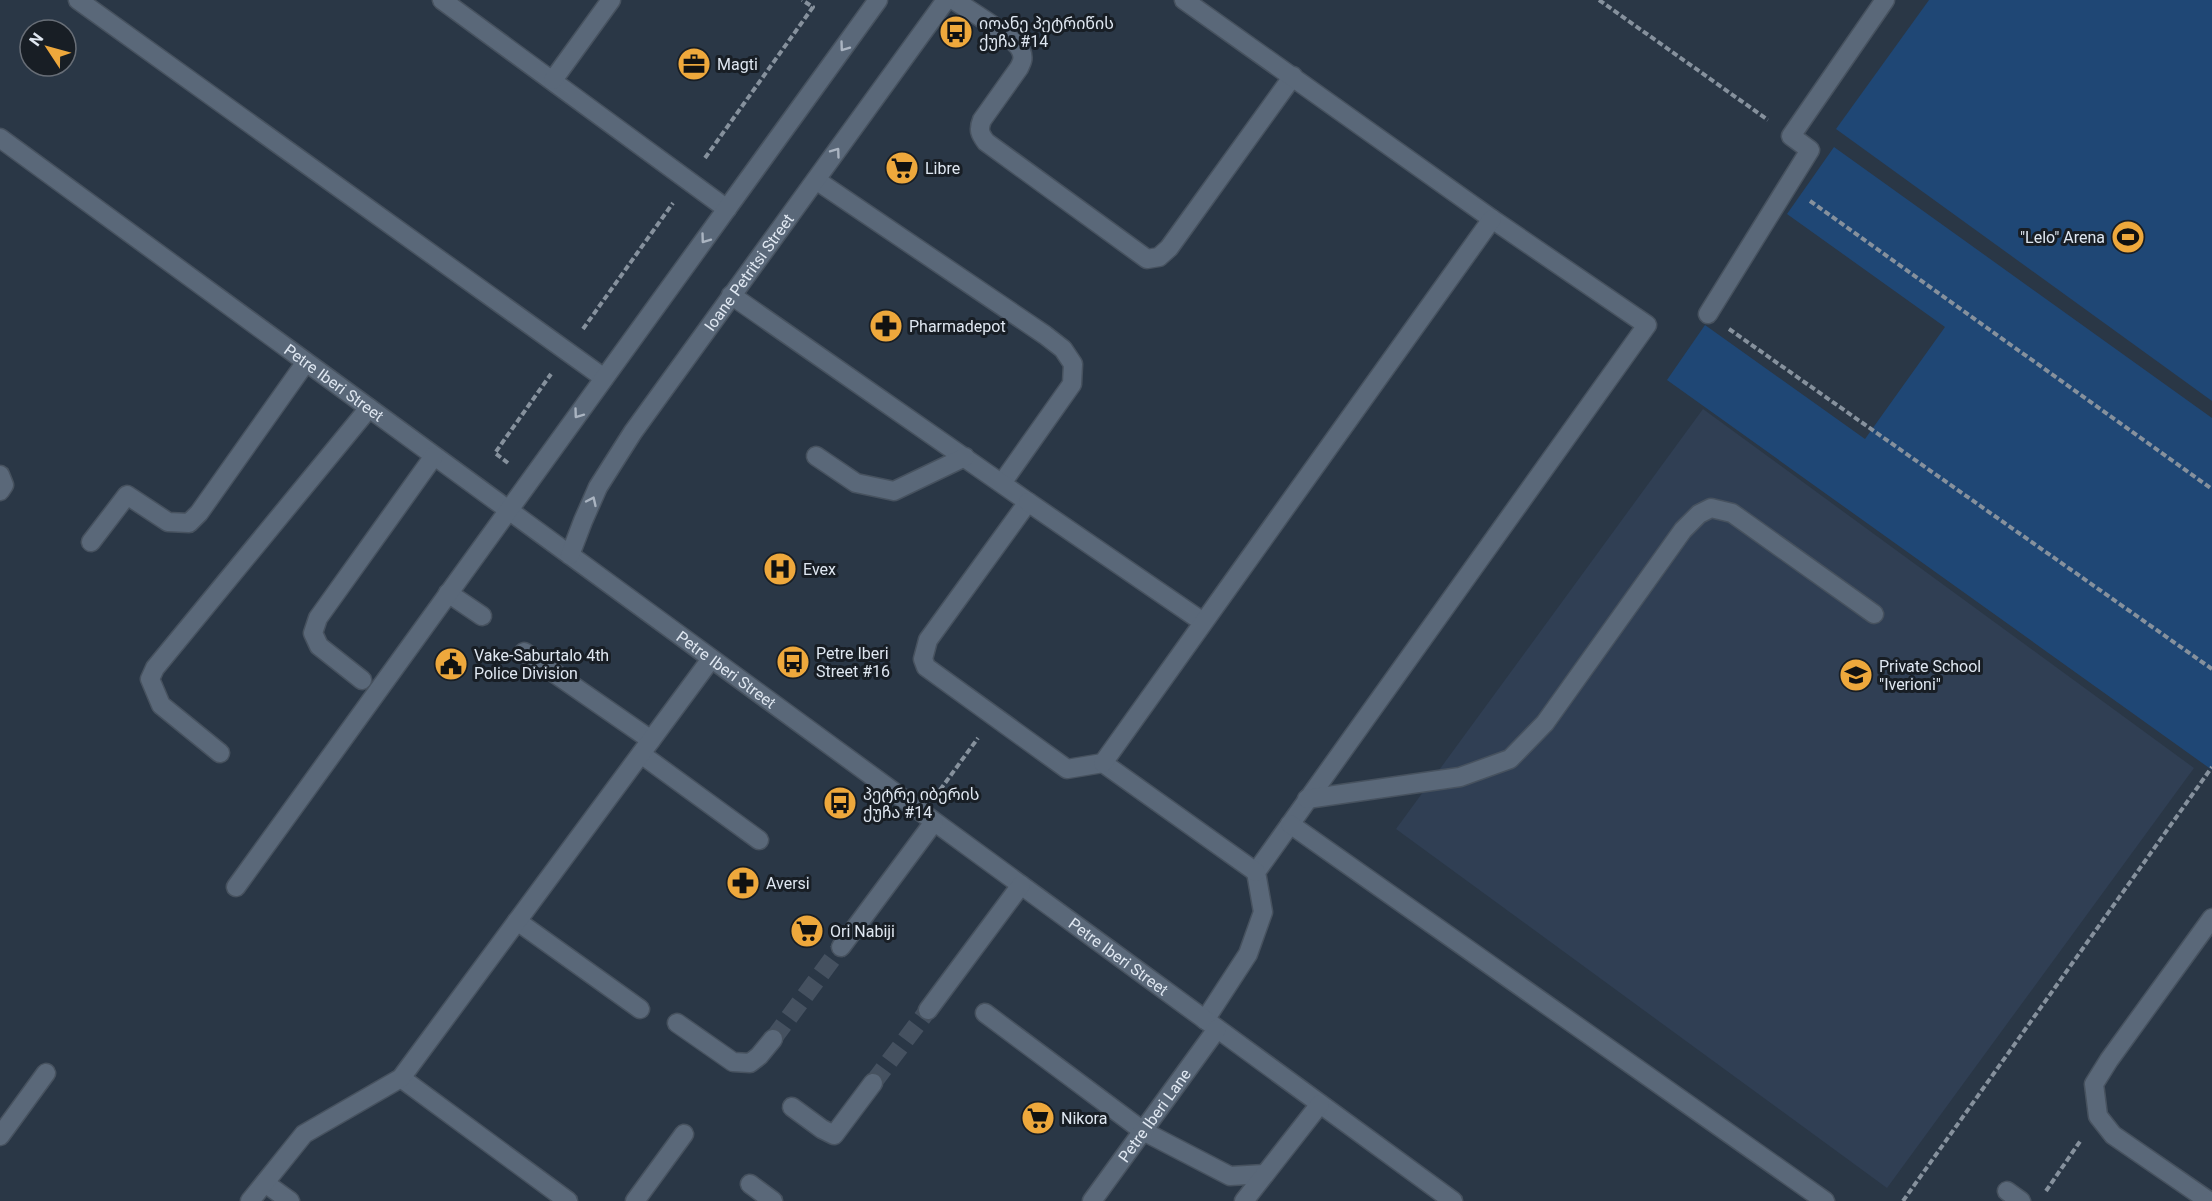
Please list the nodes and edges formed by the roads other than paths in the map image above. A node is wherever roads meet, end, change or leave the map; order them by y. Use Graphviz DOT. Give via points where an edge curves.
graph roads {
  1 [pos="78,0"];
  2 [pos="442,0"];
  3 [pos="612,0"];
  4 [pos="878,0"];
  5 [pos="946,0"];
  6 [pos="954,0"];
  7 [pos="1184,0"];
  8 [pos="1885,0"];
  9 [pos="1293,76"];
  10 [pos="553,80"];
  11 [pos="0,138"];
  12 [pos="816,180"];
  13 [pos="726,209"];
  14 [pos="1492,219"];
  15 [pos="731,295"];
  16 [pos="1708,315"];
  17 [pos="306,362"];
  18 [pos="604,378"];
  19 [pos="369,408"];
  20 [pos="434,456"];
  21 [pos="816,456"];
  22 [pos="964,457"];
  23 [pos="0,475"];
  24 [pos="1002,483"];
  25 [pos="0,491"];
  26 [pos="1028,502"];
  27 [pos="508,510"];
  28 [pos="91,542"];
  29 [pos="570,555"];
  30 [pos="448,593"];
  31 [pos="1874,614"];
  32 [pos="482,616"];
  33 [pos="1203,622"];
  34 [pos="524,652"];
  35 [pos="711,659"];
  36 [pos="362,681"];
  37 [pos="646,747"];
  38 [pos="220,753"];
  39 [pos="1103,763"];
  40 [pos="1307,799"];
  41 [pos="934,822"];
  42 [pos="1290,824"];
  43 [pos="759,840"];
  44 [pos="1256,872"];
  45 [pos="1021,885"];
  46 [pos="236,887"];
  47 [pos="2212,918"];
  48 [pos="517,921"];
  49 [pos="841,947"];
  50 [pos="640,1009"];
  51 [pos="928,1010"];
  52 [pos="986,1013"];
  53 [pos="677,1023"];
  54 [pos="1211,1024"];
  55 [pos="773,1039"];
  56 [pos="46,1073"];
  57 [pos="401,1078"];
  58 [pos="873,1083"];
  59 [pos="1320,1104"];
  60 [pos="792,1107"];
  61 [pos="1143,1131"];
  62 [pos="684,1134"];
  63 [pos="0,1136"];
  64 [pos="1265,1174"];
  65 [pos="265,1183"];
  66 [pos="750,1184"];
  67 [pos="250,1201"];
  68 [pos="290,1201"];
  69 [pos="568,1201"];
  70 [pos="635,1201"];
  71 [pos="773,1201"];
  72 [pos="1092,1201"];
  73 [pos="1244,1201"];
  74 [pos="1453,1201"];
  75 [pos="1825,1201"];
  76 [pos="2209,1201"];
  1 -- 18 [label="street"];
  2 -- 10 [label="street"];
  3 -- 10 [label="street"];
  4 -- 13 [label="street, one-way"];
  12 -- 5 [label="street, Ioane Petritsi Street, one-way"];
  6 -- 9 [label="street" via="1021,49 1023,60 1019,68 982,120 979,128 986,142 1147,259 1159,257 1168,248"];
  7 -- 9 [label="street"];
  8 -- 16 [label="street" via="1791,136 1810,150"];
  9 -- 14 [label="street"];
  10 -- 13 [label="street"];
  11 -- 17 [label="street, Petre Iberi Street"];
  12 -- 15 [label="street, Ioane Petritsi Street"];
  12 -- 24 [label="street" via="1045,335 1063,349 1073,364 1072,384"];
  13 -- 18 [label="street, one-way"];
  14 -- 33 [label="street"];
  14 -- 40 [label="street" via="1647,325"];
  15 -- 22 [label="street"];
  29 -- 15 [label="street, Ioane Petritsi Street, one-way" via="598,487"];
  17 -- 19 [label="street, Petre Iberi Street"];
  17 -- 28 [label="street" via="189,523 168,522 127,495"];
  18 -- 27 [label="street, one-way"];
  19 -- 20 [label="street, Petre Iberi Street"];
  19 -- 38 [label="street" via="155,668 150,679 161,705"];
  20 -- 27 [label="street, Petre Iberi Street"];
  20 -- 36 [label="street" via="318,618 313,633 319,646"];
  21 -- 22 [label="street" via="856,483 894,491"];
  22 -- 24 [label="street"];
  23 -- 25 [label="street" via="4,485"];
  24 -- 26 [label="street"];
  26 -- 33 [label="street"];
  26 -- 39 [label="street" via="928,640 922,659 935,675 1067,768"];
  27 -- 29 [label="street, Petre Iberi Street"];
  27 -- 30 [label="street"];
  29 -- 35 [label="street, Petre Iberi Street"];
  30 -- 32 [label="street"];
  30 -- 46 [label="street"];
  31 -- 40 [label="street" via="1732,513 1711,508 1699,513 1683,530 1545,723 1510,759 1460,777"];
  33 -- 39 [label="street"];
  34 -- 37 [label="street"];
  35 -- 37 [label="street"];
  35 -- 41 [label="street, Petre Iberi Street"];
  37 -- 43 [label="street"];
  37 -- 48 [label="street"];
  39 -- 44 [label="street"];
  40 -- 42 [label="street"];
  41 -- 45 [label="street, Petre Iberi Street"];
  41 -- 49 [label="street"];
  42 -- 44 [label="street"];
  42 -- 75 [label="street"];
  44 -- 54 [label="street, Petre Iberi Lane" via="1263,912 1248,954"];
  45 -- 51 [label="street"];
  45 -- 54 [label="street, Petre Iberi Street"];
  47 -- 76 [label="street" via="2094,1084 2098,1116 2113,1135"];
  48 -- 50 [label="street"];
  48 -- 57 [label="street"];
  52 -- 61 [label="street"];
  53 -- 55 [label="street" via="733,1062 750,1063"];
  54 -- 59 [label="street, Petre Iberi Street"];
  54 -- 61 [label="street, Petre Iberi Lane"];
  56 -- 63 [label="street"];
  57 -- 65 [label="street" via="304,1134"];
  57 -- 69 [label="street"];
  58 -- 60 [label="street" via="834,1135"];
  59 -- 64 [label="street"];
  59 -- 74 [label="street, Petre Iberi Street"];
  61 -- 64 [label="street" via="1230,1176"];
  61 -- 72 [label="street, Petre Iberi Lane"];
  62 -- 70 [label="street"];
  64 -- 73 [label="street"];
  65 -- 67 [label="street"];
  65 -- 68 [label="street"];
  66 -- 71 [label="street"];
}
